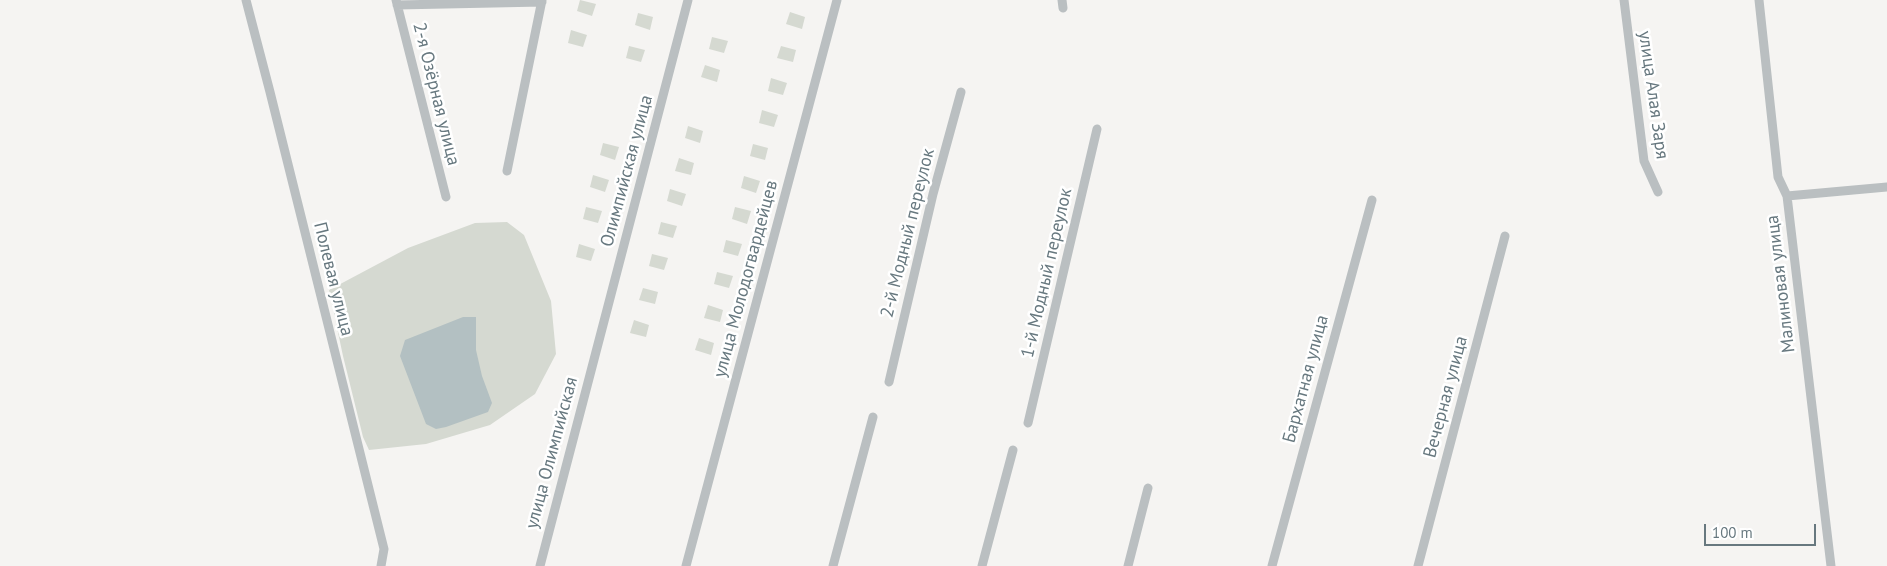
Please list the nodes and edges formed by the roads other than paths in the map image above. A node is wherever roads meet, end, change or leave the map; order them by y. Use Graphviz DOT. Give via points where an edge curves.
graph roads {
  1 [pos="246,0"];
  2 [pos="688,0"];
  3 [pos="837,0"];
  4 [pos="1624,0"];
  5 [pos="1759,0"];
  6 [pos="542,1"];
  7 [pos="396,3"];
  8 [pos="961,92"];
  9 [pos="1097,129"];
  10 [pos="507,171"];
  11 [pos="1887,187"];
  12 [pos="1658,192"];
  13 [pos="1787,196"];
  14 [pos="446,197"];
  15 [pos="1372,200"];
  16 [pos="1505,236"];
  17 [pos="597,349"];
  18 [pos="889,382"];
  19 [pos="873,417"];
  20 [pos="1028,423"];
  21 [pos="1013,450"];
  22 [pos="1148,488"];
  23 [pos="381,566"];
  24 [pos="540,566"];
  25 [pos="686,566"];
  26 [pos="833,566"];
  27 [pos="982,566"];
  28 [pos="1128,566"];
  29 [pos="1272,566"];
  30 [pos="1418,566"];
  31 [pos="1831,566"];
  1 -- 23 [label="street, Полевая улица" via="384,549"];
  2 -- 17 [label="street, Олимпийская улица"];
  3 -- 25 [label="street, улица Молодогвардейцев"];
  4 -- 12 [label="street, улица Алая Заря" via="1644,161"];
  5 -- 13 [label="street, Малиновая улица" via="1778,177"];
  6 -- 7 [label="street"];
  6 -- 10 [label="street"];
  7 -- 14 [label="street, 2-я Озёрная улица"];
  8 -- 18 [label="street, 2-й Модный переулок" via="933,194"];
  9 -- 20 [label="street, 1-й Модный переулок"];
  11 -- 13 [label="street"];
  13 -- 31 [label="street, Малиновая улица"];
  15 -- 29 [label="street, Бархатная улица"];
  16 -- 30 [label="street, Вечерная улица"];
  17 -- 24 [label="street, улица Олимпийская"];
  19 -- 26 [label="street"];
  21 -- 27 [label="street"];
  22 -- 28 [label="street"];
}
